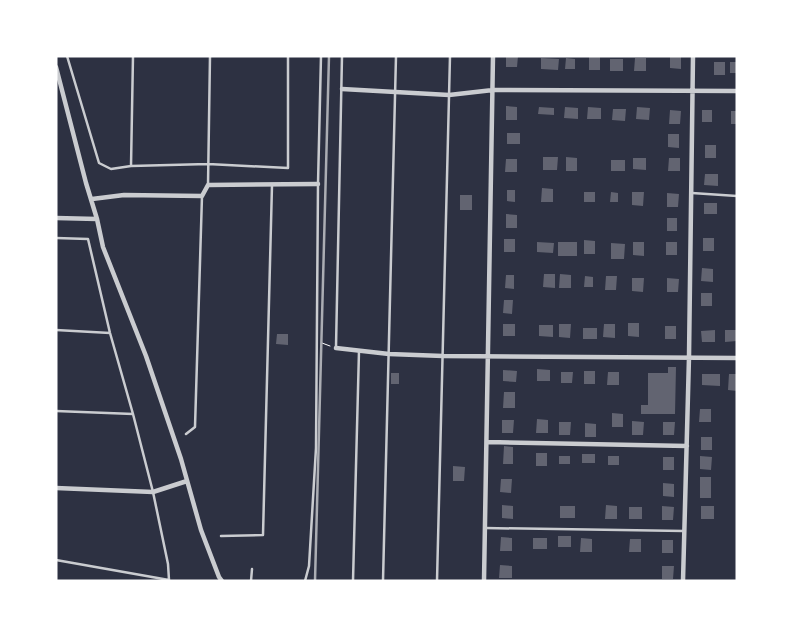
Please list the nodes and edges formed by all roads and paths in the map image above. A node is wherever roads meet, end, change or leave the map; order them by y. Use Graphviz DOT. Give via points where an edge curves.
graph roads {
  1 [pos="67,56"];
  2 [pos="133,56"];
  3 [pos="210,56"];
  4 [pos="288,56"];
  5 [pos="322,56"];
  6 [pos="342,56"];
  7 [pos="396,56"];
  8 [pos="450,56"];
  9 [pos="493,56"];
  10 [pos="693,56"];
  11 [pos="56,67"];
  12 [pos="342,89"];
  13 [pos="493,90"];
  14 [pos="395,91"];
  15 [pos="693,91"];
  16 [pos="737,91"];
  17 [pos="449,95"];
  18 [pos="208,164"];
  19 [pos="131,166"];
  20 [pos="272,183"];
  21 [pos="318,184"];
  22 [pos="208,185"];
  23 [pos="692,193"];
  24 [pos="202,196"];
  25 [pos="737,196"];
  26 [pos="92,199"];
  27 [pos="56,218"];
  28 [pos="97,219"];
  29 [pos="56,238"];
  30 [pos="56,330"];
  31 [pos="110,333"];
  32 [pos="317,336"];
  33 [pos="336,348"];
  34 [pos="360,351"];
  35 [pos="389,354"];
  36 [pos="443,356"];
  37 [pos="489,356"];
  38 [pos="689,357"];
  39 [pos="737,358"];
  40 [pos="56,411"];
  41 [pos="133,414"];
  42 [pos="186,434"];
  43 [pos="488,442"];
  44 [pos="687,446"];
  45 [pos="188,481"];
  46 [pos="56,488"];
  47 [pos="152,492"];
  48 [pos="485,528"];
  49 [pos="684,531"];
  50 [pos="221,536"];
  51 [pos="56,560"];
  52 [pos="252,569"];
  53 [pos="222,581"];
  54 [pos="252,581"];
  55 [pos="305,581"];
  56 [pos="353,581"];
  57 [pos="383,581"];
  58 [pos="437,581"];
  59 [pos="484,581"];
  60 [pos="684,581"];
  1 -- 19 [label="lane" via="99,163 111,169"];
  2 -- 19 [label="lane"];
  3 -- 18 [label="lane"];
  4 -- 18 [label="lane" via="288,168"];
  5 -- 21 [label="lane"];
  6 -- 12 [label="lane"];
  7 -- 14 [label="lane"];
  8 -- 17 [label="lane"];
  9 -- 13 [label="street"];
  10 -- 15 [label="street"];
  11 -- 26 [label="street"];
  12 -- 14 [label="street"];
  12 -- 33 [label="lane"];
  13 -- 15 [label="street"];
  13 -- 17 [label="street"];
  13 -- 37 [label="street"];
  14 -- 17 [label="street"];
  14 -- 35 [label="lane"];
  15 -- 16 [label="street"];
  15 -- 23 [label="street"];
  17 -- 36 [label="lane"];
  18 -- 19 [label="lane"];
  18 -- 22 [label="lane"];
  20 -- 21 [label="street"];
  20 -- 22 [label="street"];
  20 -- 50 [label="lane" via="263,534"];
  21 -- 32 [label="lane"];
  22 -- 24 [label="street"];
  23 -- 25 [label="lane"];
  23 -- 38 [label="street"];
  24 -- 26 [label="street" via="124,195"];
  24 -- 42 [label="lane" via="196,427"];
  26 -- 28 [label="street"];
  27 -- 28 [label="street"];
  28 -- 45 [label="street" via="103,247 146,356"];
  29 -- 31 [label="lane" via="88,240"];
  30 -- 31 [label="lane"];
  31 -- 41 [label="lane"];
  32 -- 33 [label="path" via="326,346"];
  32 -- 55 [label="lane" via="316,448 309,566"];
  33 -- 34 [label="street"];
  34 -- 35 [label="street"];
  34 -- 56 [label="lane"];
  35 -- 36 [label="street"];
  35 -- 57 [label="lane"];
  36 -- 37 [label="street"];
  36 -- 58 [label="lane"];
  37 -- 38 [label="street"];
  37 -- 43 [label="street"];
  38 -- 39 [label="street"];
  38 -- 44 [label="street"];
  40 -- 41 [label="lane"];
  41 -- 47 [label="lane"];
  43 -- 44 [label="street"];
  43 -- 48 [label="street"];
  44 -- 49 [label="street"];
  45 -- 47 [label="street"];
  45 -- 53 [label="street" via="201,530"];
  46 -- 47 [label="street"];
  47 -- 51 [label="lane" via="170,580"];
  48 -- 49 [label="lane"];
  48 -- 59 [label="street"];
  49 -- 60 [label="street"];
  52 -- 54 [label="lane"];
}
